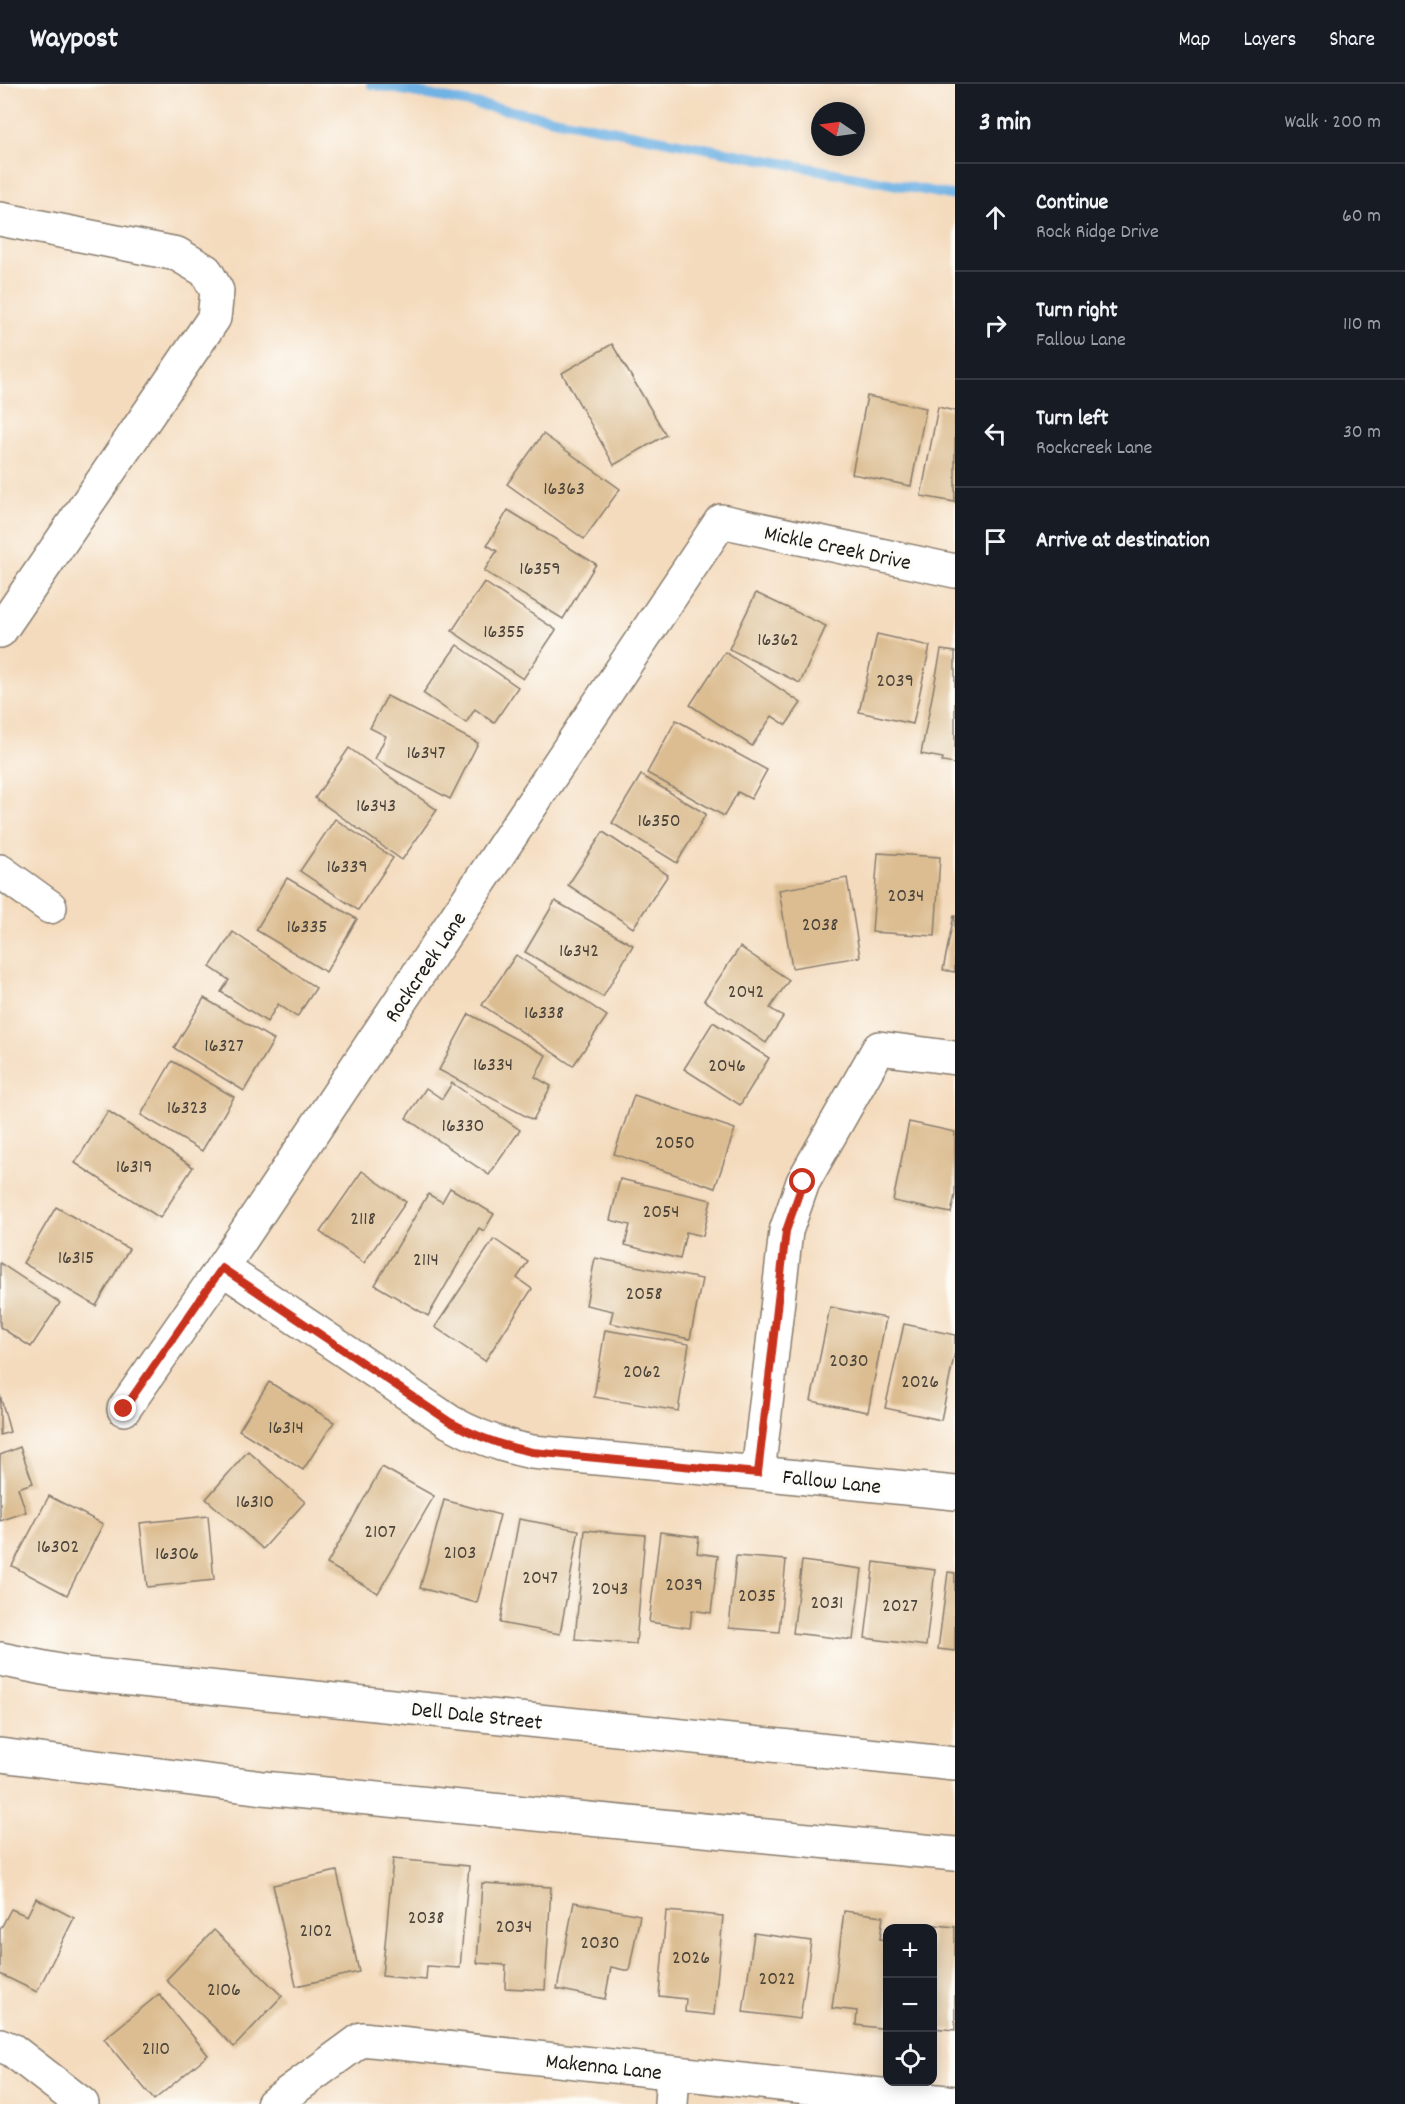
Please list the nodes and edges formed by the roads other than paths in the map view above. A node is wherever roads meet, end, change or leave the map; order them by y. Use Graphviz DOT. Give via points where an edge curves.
graph roads {
  1 [pos="0,219"];
  2 [pos="721,521"];
  3 [pos="955,571"];
  4 [pos="0,631"];
  5 [pos="0,871"];
  6 [pos="50,907"];
  7 [pos="955,1058"];
  8 [pos="222,1268"];
  9 [pos="124,1409"];
  10 [pos="758,1473"];
  11 [pos="955,1493"];
  12 [pos="0,1659"];
  13 [pos="0,1755"];
  14 [pos="955,1764"];
  15 [pos="955,1854"];
  16 [pos="0,2045"];
  17 [pos="672,2088"];
  18 [pos="776,2094"];
  19 [pos="955,2103"];
  20 [pos="82,2104"];
  21 [pos="273,2104"];
  1 -- 4 [label="street" via="177,254 206,271 217,291 214,318"];
  2 -- 3 [label="street, Mickle Creek Drive"];
  2 -- 8 [label="street, Rockcreek Lane"];
  5 -- 6 [label="street"];
  7 -- 10 [label="street" via="879,1048 803,1182 786,1231"];
  8 -- 9 [label="street, Rockcreek Lane"];
  8 -- 10 [label="street, Fallow Lane" via="450,1422 484,1440 532,1452"];
  10 -- 11 [label="street, Fallow Lane"];
  12 -- 14 [label="street, Dell Dale Street" via="64,1672"];
  13 -- 15 [label="street" via="263,1788"];
  16 -- 20 [label="street"];
  17 -- 18 [label="street, Makenna Lane"];
  17 -- 21 [label="street, Makenna Lane" via="362,2039"];
  18 -- 19 [label="street, Makenna Lane"];
}
